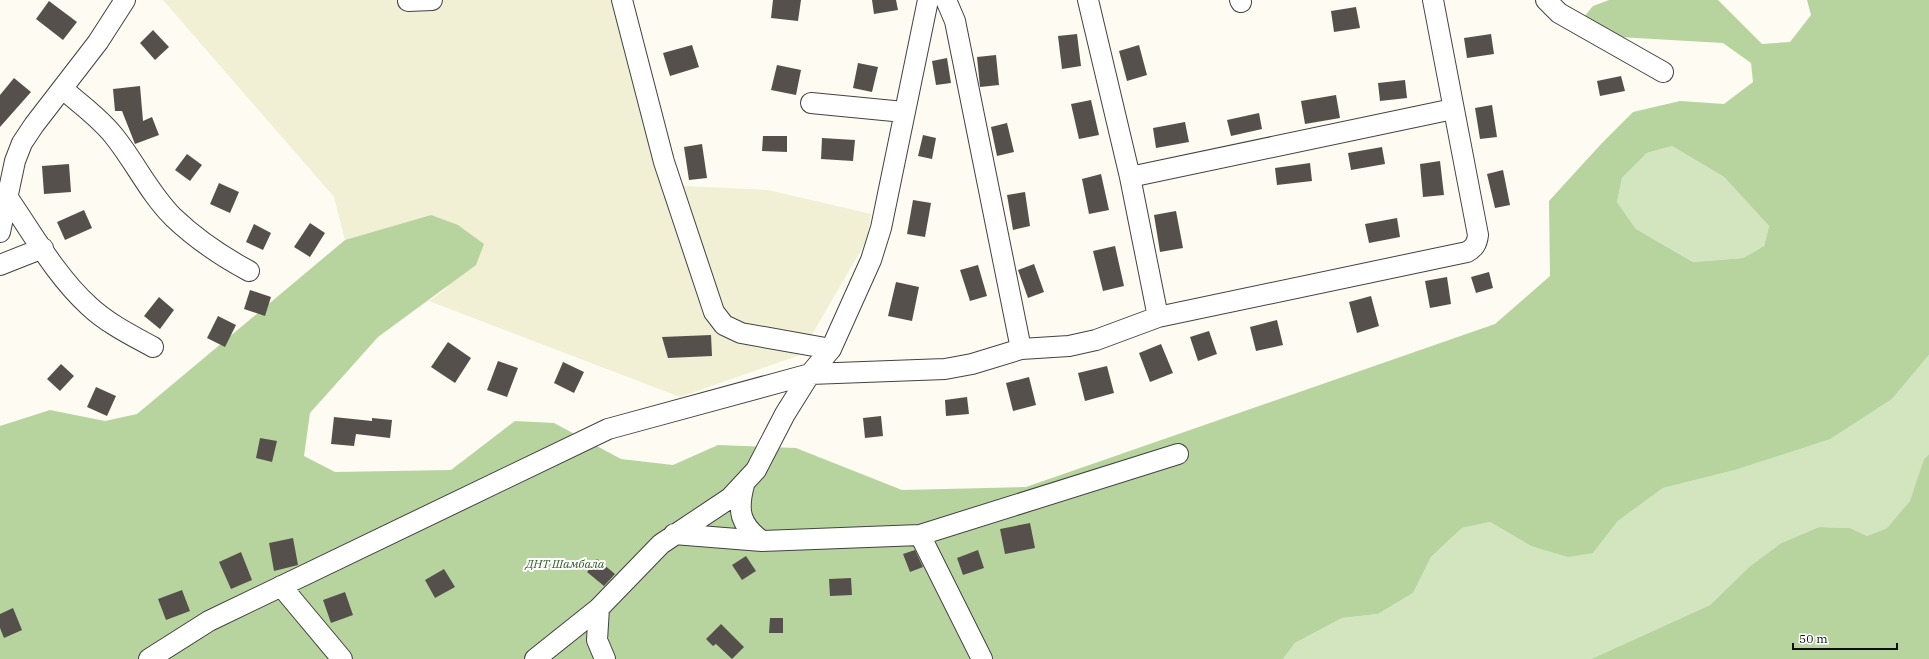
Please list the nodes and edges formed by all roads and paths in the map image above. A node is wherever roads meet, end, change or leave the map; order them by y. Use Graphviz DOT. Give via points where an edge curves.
graph roads {
  1 [pos="125,0"];
  2 [pos="432,0"];
  3 [pos="622,0"];
  4 [pos="928,0"];
  5 [pos="946,0"];
  6 [pos="1088,0"];
  7 [pos="1433,0"];
  8 [pos="1546,0"];
  9 [pos="408,1"];
  10 [pos="1663,72"];
  11 [pos="63,89"];
  12 [pos="810,103"];
  13 [pos="1453,109"];
  14 [pos="904,112"];
  15 [pos="1130,177"];
  16 [pos="8,198"];
  17 [pos="0,232"];
  18 [pos="43,248"];
  19 [pos="0,265"];
  20 [pos="249,271"];
  21 [pos="1158,317"];
  22 [pos="153,347"];
  23 [pos="831,349"];
  24 [pos="1021,349"];
  25 [pos="810,374"];
  26 [pos="1178,454"];
  27 [pos="744,485"];
  28 [pos="674,534"];
  29 [pos="920,535"];
  30 [pos="762,541"];
  31 [pos="281,586"];
  32 [pos="599,608"];
  33 [pos="148,659"];
  34 [pos="342,659"];
  35 [pos="535,659"];
  36 [pos="605,659"];
  37 [pos="982,659"];
  1 -- 11 [label="street"];
  2 -- 9 [label="street"];
  3 -- 23 [label="street" via="664,162 714,312 724,325 741,333"];
  4 -- 14 [label="street"];
  5 -- 24 [label="street" via="955,20"];
  6 -- 15 [label="street"];
  7 -- 13 [label="street"];
  8 -- 10 [label="street" via="1559,13"];
  11 -- 16 [label="street" via="22,143 15,161"];
  11 -- 20 [label="street" via="114,135 155,196 173,217 199,240"];
  12 -- 14 [label="street"];
  13 -- 15 [label="street"];
  13 -- 21 [label="street" via="1478,235 1473,248 1466,252"];
  14 -- 23 [label="street" via="881,228 871,260"];
  15 -- 21 [label="street"];
  16 -- 17 [label="street"];
  16 -- 18 [label="street"];
  18 -- 19 [label="street"];
  18 -- 22 [label="street" via="65,280 89,306 114,325"];
  21 -- 24 [label="street" via="1096,340 1069,346"];
  23 -- 25 [label="street"];
  24 -- 25 [label="street" via="972,364 945,369"];
  25 -- 27 [label="street" via="775,430 756,470"];
  25 -- 31 [label="street" via="602,432"];
  26 -- 29 [label="street"];
  27 -- 28 [label="street" via="724,502"];
  27 -- 30 [label="street" via="740,501 742,517 750,532"];
  28 -- 30 [label="street"];
  28 -- 32 [label="street" via="661,544"];
  29 -- 30 [label="street"];
  29 -- 37 [label="street"];
  31 -- 33 [label="street" via="209,622"];
  31 -- 34 [label="street"];
  32 -- 35 [label="street"];
  32 -- 36 [label="street" via="596,640"];
}
